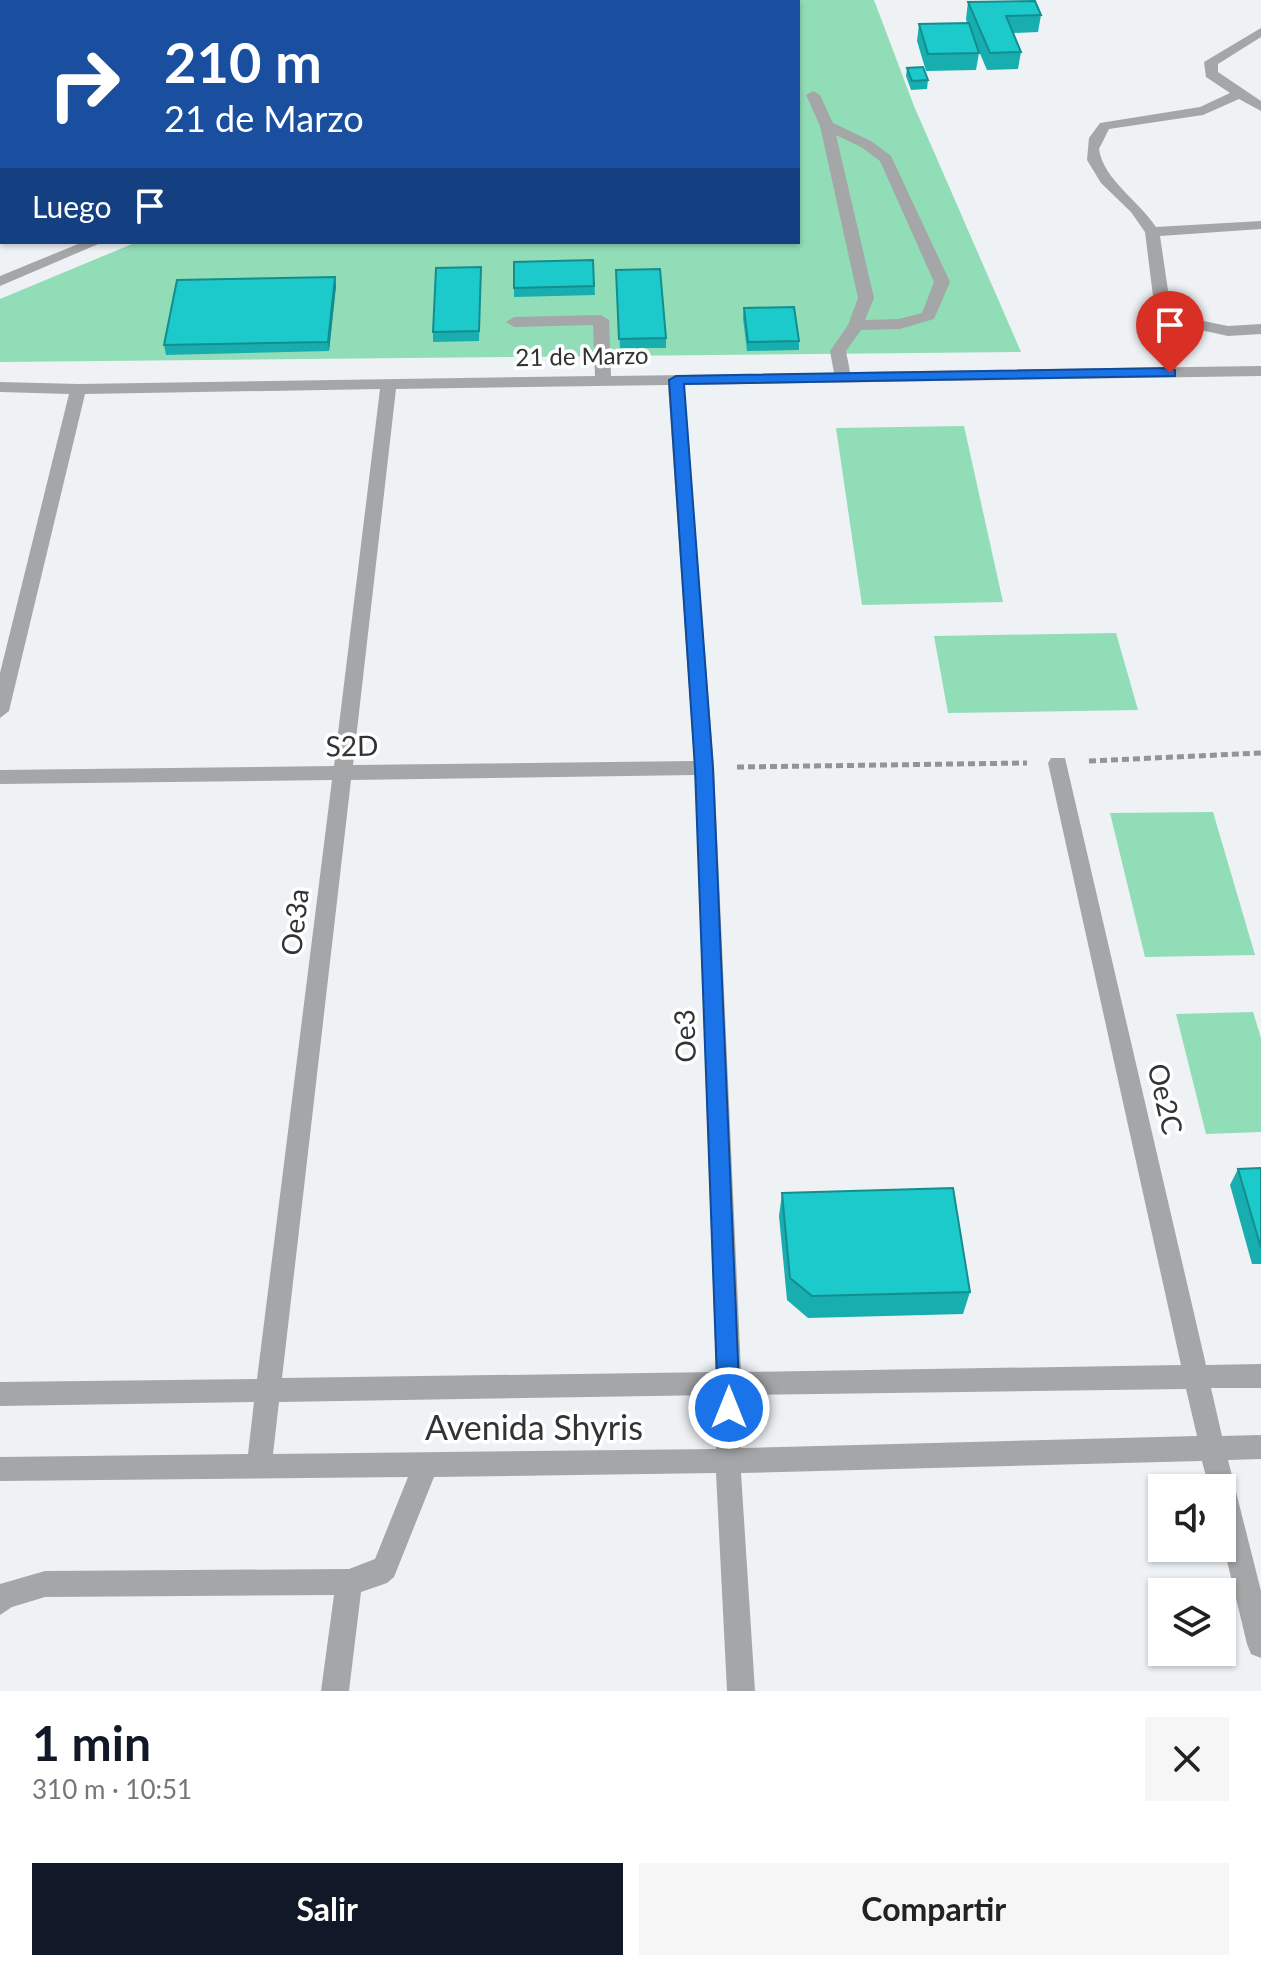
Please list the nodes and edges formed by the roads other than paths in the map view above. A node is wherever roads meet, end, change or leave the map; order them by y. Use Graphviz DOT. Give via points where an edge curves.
graph roads {
  1 [pos="1261,32"];
  2 [pos="1238,94"];
  3 [pos="813,95"];
  4 [pos="1261,107"];
  5 [pos="827,126"];
  6 [pos="1261,225"];
  7 [pos="1152,232"];
  8 [pos="91,244"];
  9 [pos="0,281"];
  10 [pos="514,322"];
  11 [pos="856,325"];
  12 [pos="1261,329"];
  13 [pos="1261,372"];
  14 [pos="843,378"];
  15 [pos="676,380"];
  16 [pos="603,381"];
  17 [pos="389,384"];
  18 [pos="0,387"];
  19 [pos="78,389"];
  20 [pos="0,711"];
  21 [pos="1058,763"];
  22 [pos="704,768"];
  23 [pos="341,775"];
  24 [pos="0,777"];
  25 [pos="1261,1376"];
  26 [pos="1197,1378"];
  27 [pos="729,1382"];
  28 [pos="266,1391"];
  29 [pos="0,1394"];
  30 [pos="1261,1447"];
  31 [pos="1212,1448"];
  32 [pos="728,1461"];
  33 [pos="427,1462"];
  34 [pos="259,1468"];
  35 [pos="0,1469"];
  36 [pos="349,1582"];
  37 [pos="0,1602"];
  38 [pos="1261,1644"];
  39 [pos="335,1691"];
  40 [pos="741,1691"];
  1 -- 2 [label="street" via="1211,62 1211,74"];
  2 -- 4 [label="street"];
  2 -- 7 [label="street" via="1203,111 1124,121 1096,134 1092,153 1100,173"];
  3 -- 5 [label="street"];
  5 -- 11 [label="street" via="866,298"];
  5 -- 11 [label="street" via="886,159 942,282 929,316 900,324"];
  6 -- 7 [label="street"];
  7 -- 12 [label="street" via="1162,304 1174,320 1228,331"];
  8 -- 9 [label="street"];
  10 -- 16 [label="street" via="601,320"];
  11 -- 14 [label="street" via="838,351"];
  13 -- 14 [label="street, 21 de Marzo"];
  14 -- 15 [label="street, 21 de Marzo"];
  15 -- 16 [label="street, 21 de Marzo"];
  15 -- 22 [label="street, Oe3"];
  16 -- 17 [label="street, 21 de Marzo"];
  17 -- 19 [label="street, 21 de Marzo"];
  17 -- 23 [label="street, Oe3a"];
  18 -- 19 [label="street, 21 de Marzo"];
  19 -- 20 [label="street"];
  21 -- 26 [label="street, Oe2C"];
  22 -- 23 [label="street, S2D"];
  22 -- 27 [label="street, Oe3"];
  23 -- 24 [label="street, S2D"];
  23 -- 28 [label="street, Oe3a"];
  25 -- 26 [label="street, Avenida Shyris"];
  26 -- 27 [label="street, Avenida Shyris"];
  26 -- 31 [label="street, Oe2C"];
  27 -- 28 [label="street, Avenida Shyris"];
  27 -- 32 [label="street, Oe3"];
  28 -- 29 [label="street, Avenida Shyris"];
  28 -- 34 [label="street, Oe3a"];
  30 -- 31 [label="street, Avenida Shyris"];
  31 -- 32 [label="street, Avenida Shyris"];
  31 -- 38 [label="street, Oe2C"];
  32 -- 33 [label="street, Avenida Shyris"];
  32 -- 40 [label="street, Oe3"];
  33 -- 34 [label="street, Avenida Shyris"];
  33 -- 36 [label="street" via="385,1568"];
  34 -- 35 [label="street, Avenida Shyris"];
  36 -- 37 [label="street" via="45,1584 4,1596"];
  36 -- 39 [label="street"];
}
